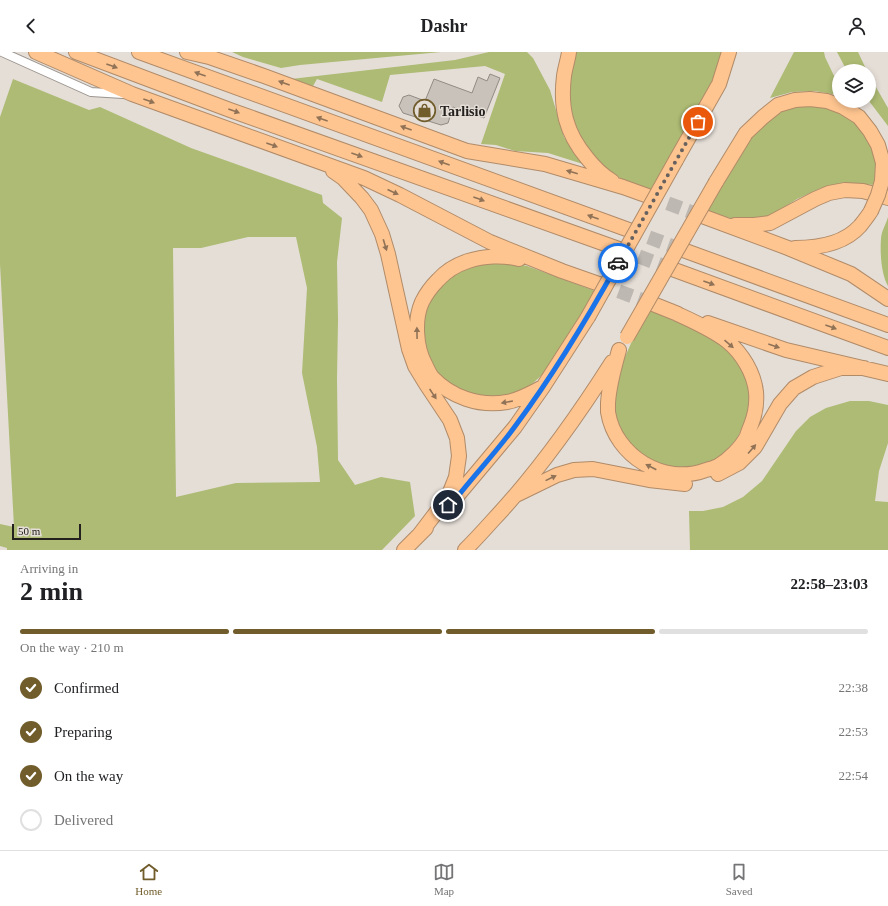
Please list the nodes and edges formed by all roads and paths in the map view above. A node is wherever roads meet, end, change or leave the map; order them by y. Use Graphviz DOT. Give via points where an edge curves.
graph roads {
  1 [pos="2,52"];
  2 [pos="36,52"];
  3 [pos="76,52"];
  4 [pos="139,52"];
  5 [pos="187,52"];
  6 [pos="570,52"];
  7 [pos="729,52"];
  8 [pos="205,55"];
  9 [pos="132,94"];
  10 [pos="319,162"];
  11 [pos="623,187"];
  12 [pos="648,196"];
  13 [pos="888,198"];
  14 [pos="702,216"];
  15 [pos="726,225"];
  16 [pos="629,230"];
  17 [pos="788,248"];
  18 [pos="619,249"];
  19 [pos="683,250"];
  20 [pos="672,270"];
  21 [pos="562,271"];
  22 [pos="599,284"];
  23 [pos="888,299"];
  24 [pos="653,304"];
  25 [pos="671,311"];
  26 [pos="888,325"];
  27 [pos="888,348"];
  28 [pos="619,350"];
  29 [pos="864,368"];
  30 [pos="888,374"];
  31 [pos="543,387"];
  32 [pos="516,495"];
  33 [pos="419,535"];
  34 [pos="404,550"];
  35 [pos="465,550"];
  1 -- 9 [label="street" via="91,92"];
  2 -- 9 [label="highway"];
  3 -- 18 [label="highway, one-way" via="230,110"];
  16 -- 4 [label="highway, one-way"];
  5 -- 8 [label="highway"];
  6 -- 11 [label="highway" via="564,75 562,102 567,126 579,148 594,166 605,177"];
  7 -- 31 [label="highway, bridge" via="719,84 588,317"];
  11 -- 8 [label="highway, one-way" via="545,164 467,151"];
  9 -- 10 [label="highway, one-way"];
  10 -- 21 [label="highway, one-way" via="364,178 490,242"];
  10 -- 33 [label="highway, one-way" via="343,178 371,210 388,254 415,366 450,420 457,438 459,456 456,477 448,497"];
  11 -- 12 [label="highway"];
  13 -- 15 [label="highway" via="862,191 845,190 814,199 770,223"];
  14 -- 15 [label="highway"];
  15 -- 17 [label="highway"];
  17 -- 23 [label="highway" via="851,274"];
  17 -- 28 [label="highway, bridge" via="828,245 845,238 859,227 871,211 882,181 883,163 878,145 870,131 859,117 827,101 795,100 778,105 746,133"];
  19 -- 26 [label="highway"];
  20 -- 27 [label="highway, one-way"];
  21 -- 22 [label="highway"];
  31 -- 21 [label="highway, one-way" via="524,397 487,404 468,400 447,391 431,376 422,358 417,340 417,322 422,303 431,287 444,273 478,257 516,258"];
  24 -- 25 [label="highway"];
  25 -- 28 [label="highway, one-way" via="727,341 739,353 752,373 756,392 755,415 746,437 734,454 718,466 699,473 679,475 657,470 639,461 623,447 613,430 608,411 609,390"];
  25 -- 29 [label="highway, one-way" via="786,350"];
  28 -- 32 [label="highway" via="566,430"];
  29 -- 30 [label="highway"];
  32 -- 29 [label="highway, one-way" via="557,475 574,470 593,469 685,484 708,479 739,463 755,447 780,404 794,388 813,377 841,368"];
  31 -- 33 [label="highway" via="458,496"];
  32 -- 35 [label="highway"];
  33 -- 34 [label="highway"];
}
